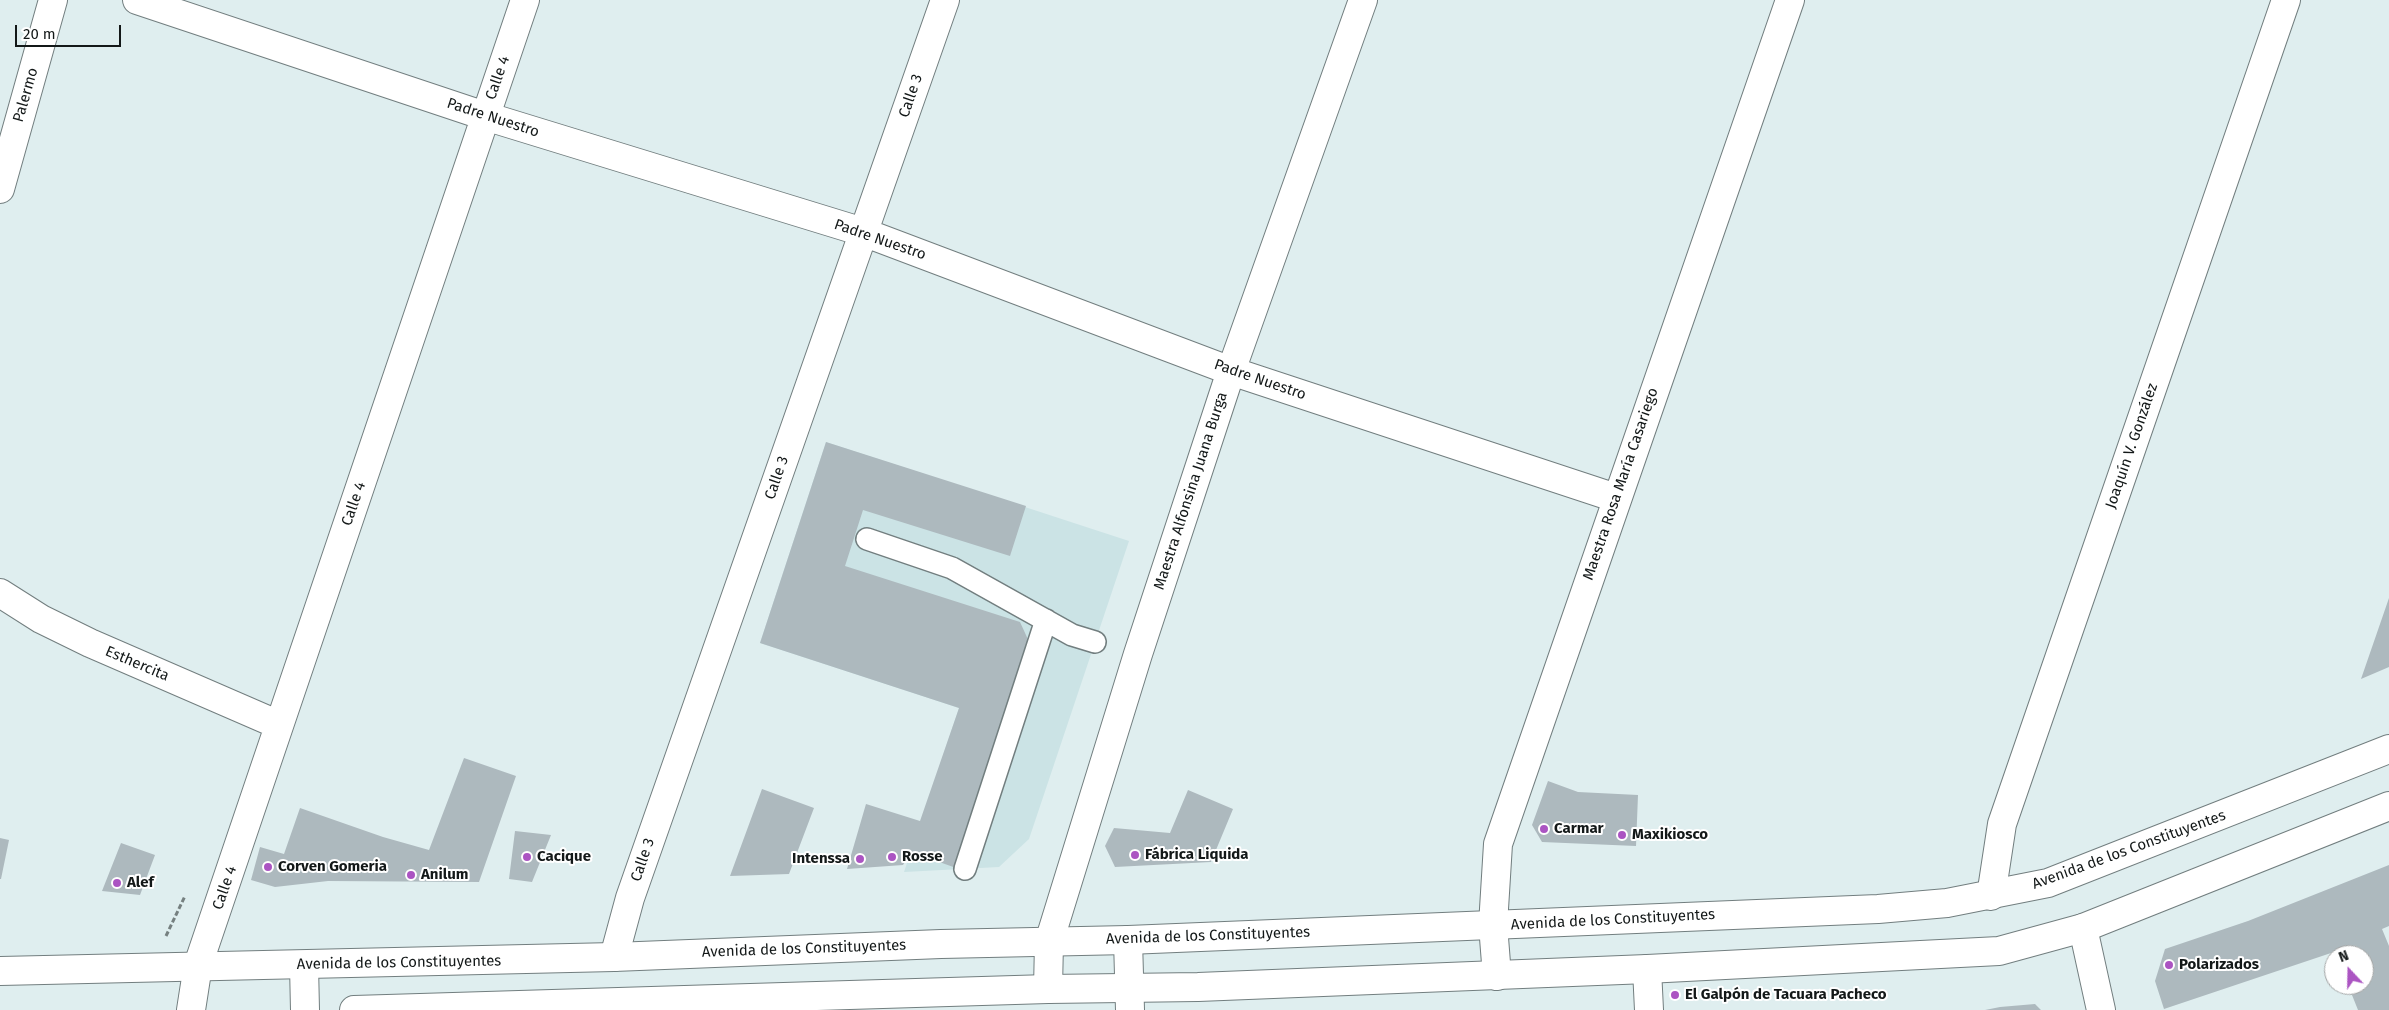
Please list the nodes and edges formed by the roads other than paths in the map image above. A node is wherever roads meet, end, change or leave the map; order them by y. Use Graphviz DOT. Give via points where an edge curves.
graph roads {
  1 [pos="53,0"];
  2 [pos="137,0"];
  3 [pos="526,0"];
  4 [pos="945,0"];
  5 [pos="1363,0"];
  6 [pos="1790,0"];
  7 [pos="2286,0"];
  8 [pos="485,116"];
  9 [pos="0,189"];
  10 [pos="863,232"];
  11 [pos="1231,371"];
  12 [pos="1616,498"];
  13 [pos="867,540"];
  14 [pos="0,593"];
  15 [pos="1046,620"];
  16 [pos="1095,642"];
  17 [pos="279,725"];
  18 [pos="2389,749"];
  19 [pos="2389,806"];
  20 [pos="965,869"];
  21 [pos="1991,896"];
  22 [pos="1493,926"];
  23 [pos="2083,928"];
  24 [pos="1128,940"];
  25 [pos="1049,942"];
  26 [pos="614,957"];
  27 [pos="198,965"];
  28 [pos="304,965"];
  29 [pos="1647,970"];
  30 [pos="0,971"];
  31 [pos="1497,976"];
  32 [pos="1048,989"];
  33 [pos="1129,1000"];
  34 [pos="716,1004"];
  35 [pos="191,1010"];
  36 [pos="305,1010"];
  37 [pos="354,1010"];
  38 [pos="1649,1010"];
  39 [pos="2101,1010"];
  1 -- 9 [label="street, Palermo"];
  2 -- 8 [label="street, Padre Nuestro"];
  3 -- 8 [label="street, Calle 4"];
  4 -- 10 [label="street, Calle 3"];
  5 -- 11 [label="street, Maestra Alfonsina Juana Burga"];
  6 -- 12 [label="street, Maestra Rosa María Casariego"];
  7 -- 21 [label="street, Joaquín V. González" via="2002,824"];
  8 -- 10 [label="street, Padre Nuestro"];
  8 -- 17 [label="street, Calle 4"];
  10 -- 11 [label="street, Padre Nuestro"];
  10 -- 26 [label="street, Calle 3" via="630,898"];
  11 -- 12 [label="street, Padre Nuestro"];
  11 -- 25 [label="street, Maestra Alfonsina Juana Burga" via="1138,654"];
  12 -- 22 [label="street, Maestra Rosa María Casariego" via="1498,844"];
  13 -- 15 [label="lane" via="952,568"];
  14 -- 17 [label="street, Esthercita" via="41,619 90,643"];
  15 -- 16 [label="lane" via="1072,635"];
  15 -- 20 [label="lane"];
  17 -- 27 [label="street, Calle 4"];
  18 -- 21 [label="street, Avenida de los Constituyentes" via="2048,883"];
  19 -- 23 [label="street"];
  21 -- 22 [label="street, Avenida de los Constituyentes" via="1947,904"];
  22 -- 24 [label="street, Avenida de los Constituyentes"];
  22 -- 31 [label="street, Maestra Rosa María Casariego"];
  23 -- 29 [label="street" via="2000,951"];
  23 -- 39 [label="street"];
  24 -- 25 [label="street, Avenida de los Constituyentes"];
  24 -- 33 [label="street"];
  25 -- 26 [label="street, Avenida de los Constituyentes"];
  25 -- 32 [label="street, Maestra Alfonsina Juana Burga"];
  26 -- 28 [label="street, Avenida de los Constituyentes"];
  27 -- 28 [label="street, Avenida de los Constituyentes"];
  27 -- 30 [label="street, Avenida de los Constituyentes"];
  27 -- 35 [label="street, Calle 4"];
  28 -- 36 [label="street"];
  29 -- 31 [label="street"];
  29 -- 38 [label="street"];
  31 -- 33 [label="street"];
  32 -- 33 [label="street"];
  32 -- 34 [label="street"];
  34 -- 37 [label="street"];
}
